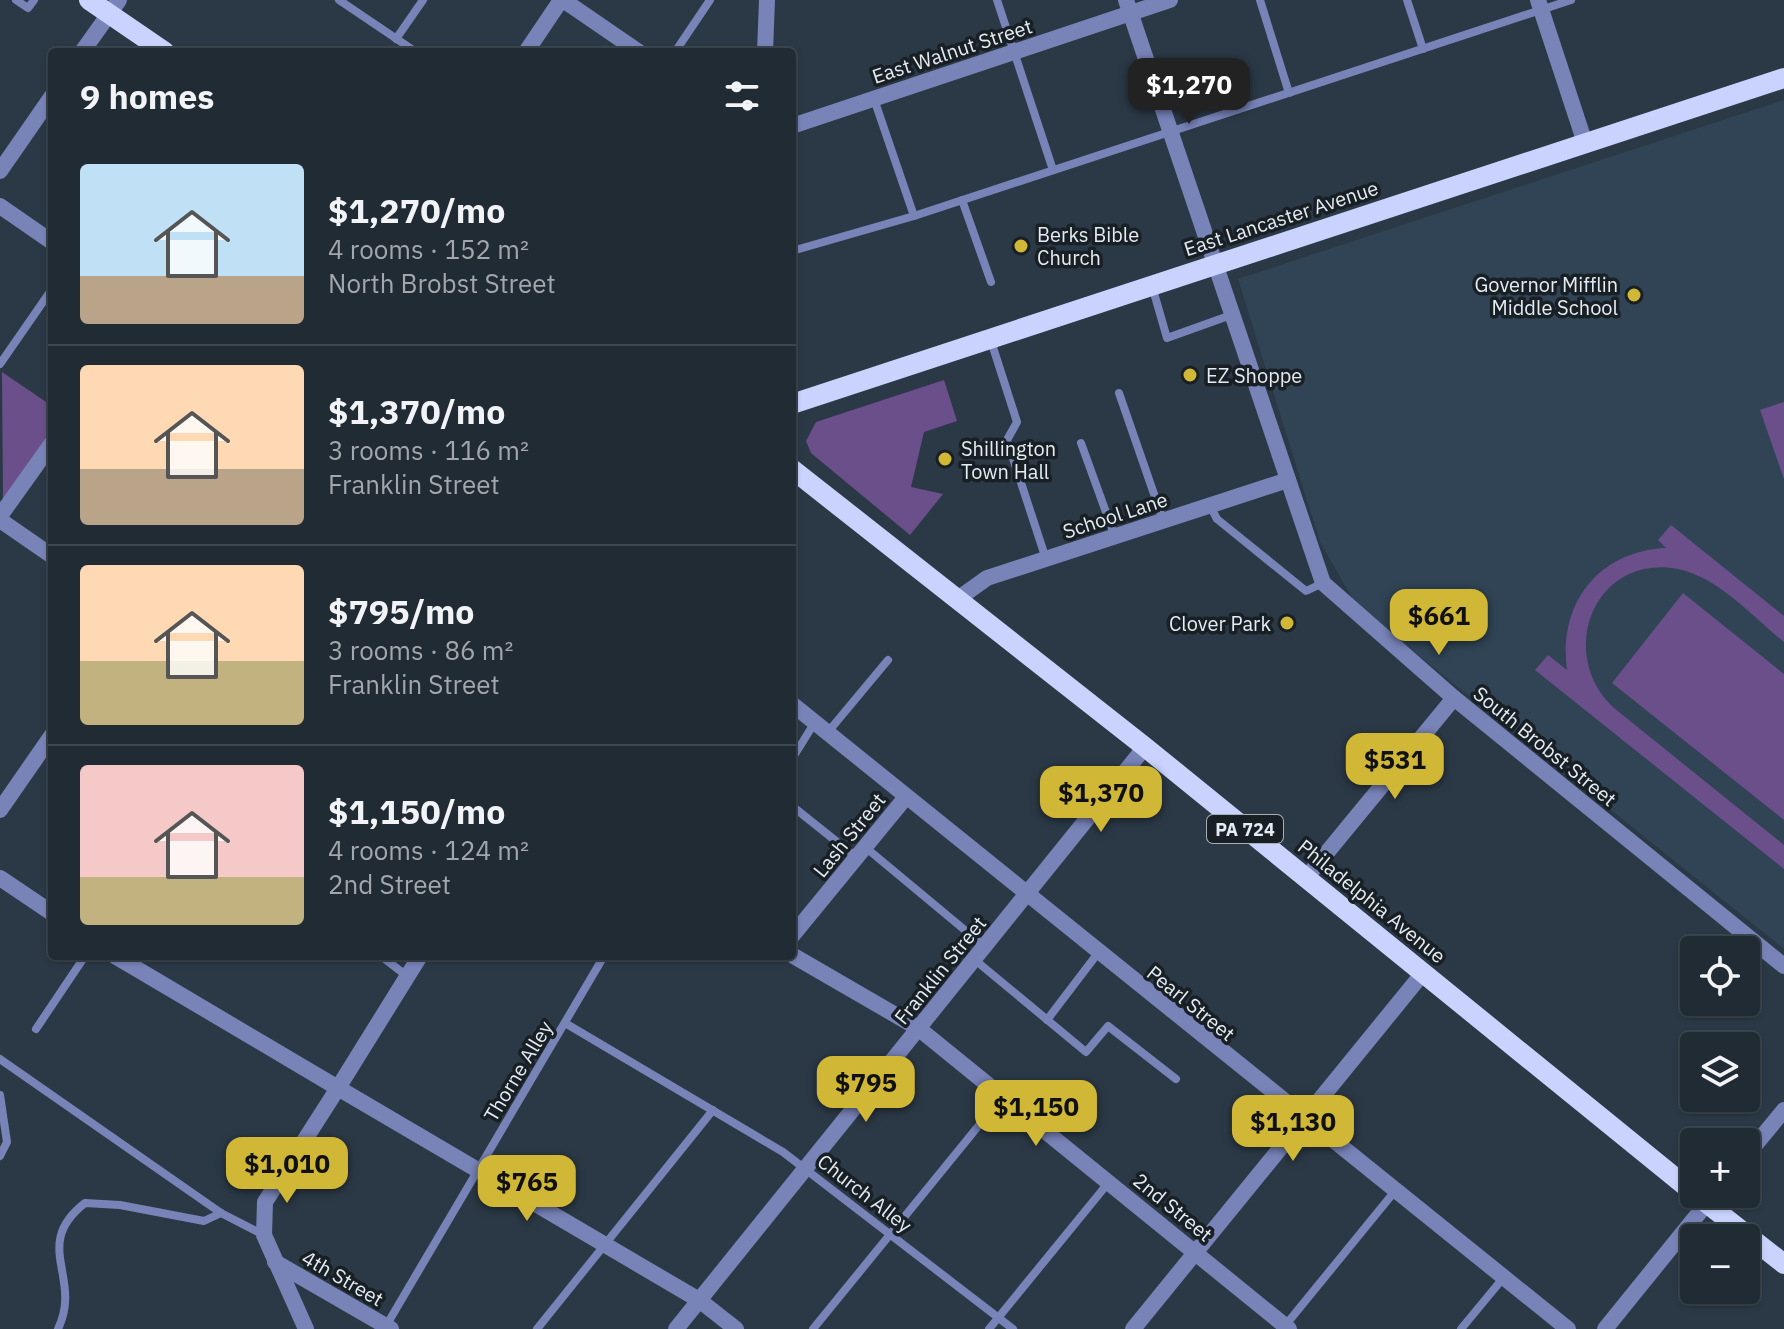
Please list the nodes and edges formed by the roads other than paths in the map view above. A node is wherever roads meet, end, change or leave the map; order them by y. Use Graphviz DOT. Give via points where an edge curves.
graph roads {
  1 [pos="16,0"];
  2 [pos="34,0"];
  3 [pos="89,0"];
  4 [pos="339,0"];
  5 [pos="423,0"];
  6 [pos="562,0"];
  7 [pos="710,0"];
  8 [pos="997,0"];
  9 [pos="1170,0"];
  10 [pos="1260,0"];
  11 [pos="1407,0"];
  12 [pos="1571,0"];
  13 [pos="768,1"];
  14 [pos="1540,5"];
  15 [pos="114,7"];
  16 [pos="1128,7"];
  17 [pos="396,39"];
  18 [pos="85,48"];
  19 [pos="160,48"];
  20 [pos="410,48"];
  21 [pos="529,48"];
  22 [pos="633,48"];
  23 [pos="678,48"];
  24 [pos="765,48"];
  25 [pos="1423,49"];
  26 [pos="1014,51"];
  27 [pos="1784,78"];
  28 [pos="1289,93"];
  29 [pos="874,98"];
  30 [pos="48,107"];
  31 [pos="796,125"];
  32 [pos="1170,131"];
  33 [pos="1585,143"];
  34 [pos="1053,170"];
  35 [pos="0,171"];
  36 [pos="962,200"];
  37 [pos="0,206"];
  38 [pos="914,216"];
  39 [pos="48,239"];
  40 [pos="796,250"];
  41 [pos="1216,264"];
  42 [pos="991,282"];
  43 [pos="1152,285"];
  44 [pos="48,295"];
  45 [pos="1234,314"];
  46 [pos="990,339"];
  47 [pos="0,364"];
  48 [pos="1119,393"];
  49 [pos="796,403"];
  50 [pos="1081,443"];
  51 [pos="48,449"];
  52 [pos="796,472"];
  53 [pos="1288,480"];
  54 [pos="1210,506"];
  55 [pos="0,518"];
  56 [pos="1163,521"];
  57 [pos="1115,537"];
  58 [pos="48,553"];
  59 [pos="1046,559"];
  60 [pos="1323,583"];
  61 [pos="959,598"];
  62 [pos="888,660"];
  63 [pos="1454,698"];
  64 [pos="796,707"];
  65 [pos="821,728"];
  66 [pos="48,741"];
  67 [pos="1145,747"];
  68 [pos="796,755"];
  69 [pos="906,797"];
  70 [pos="796,809"];
  71 [pos="0,810"];
  72 [pos="860,852"];
  73 [pos="0,878"];
  74 [pos="1306,878"];
  75 [pos="1026,895"];
  76 [pos="48,910"];
  77 [pos="796,931"];
  78 [pos="979,953"];
  79 [pos="1098,953"];
  80 [pos="796,957"];
  81 [pos="82,960"];
  82 [pos="122,960"];
  83 [pos="386,960"];
  84 [pos="418,960"];
  85 [pos="602,960"];
  86 [pos="1784,966"];
  87 [pos="1423,973"];
  88 [pos="408,977"];
  89 [pos="1047,1020"];
  90 [pos="565,1023"];
  91 [pos="918,1028"];
  92 [pos="36,1029"];
  93 [pos="1,1063"];
  94 [pos="1176,1079"];
  95 [pos="338,1088"];
  96 [pos="0,1095"];
  97 [pos="1002,1096"];
  98 [pos="713,1110"];
  99 [pos="1784,1110"];
  100 [pos="1304,1119"];
  101 [pos="1760,1139"];
  102 [pos="0,1156"];
  103 [pos="805,1167"];
  104 [pos="477,1171"];
  105 [pos="1680,1178"];
  106 [pos="1110,1181"];
  107 [pos="1395,1191"];
  108 [pos="1694,1208"];
  109 [pos="1717,1208"];
  110 [pos="221,1213"];
  111 [pos="891,1233"];
  112 [pos="264,1235"];
  113 [pos="605,1246"];
  114 [pos="1196,1252"];
  115 [pos="275,1262"];
  116 [pos="1784,1264"];
  117 [pos="1504,1277"];
  118 [pos="699,1300"];
  119 [pos="998,1318"];
  120 [pos="389,1327"];
  121 [pos="1286,1328"];
  122 [pos="58,1329"];
  123 [pos="306,1329"];
  124 [pos="537,1329"];
  125 [pos="676,1329"];
  126 [pos="736,1329"];
  127 [pos="813,1329"];
  128 [pos="989,1329"];
  129 [pos="1013,1329"];
  130 [pos="1133,1329"];
  131 [pos="1461,1329"];
  132 [pos="1568,1329"];
  133 [pos="1605,1329"];
  1 -- 2 [label="lane" via="28,8"];
  3 -- 15 [label="main road"];
  4 -- 17 [label="lane"];
  5 -- 17 [label="lane"];
  6 -- 21 [label="street"];
  6 -- 22 [label="street"];
  7 -- 23 [label="lane"];
  8 -- 26 [label="lane"];
  9 -- 16 [label="street, East Walnut Street"];
  10 -- 28 [label="lane"];
  11 -- 25 [label="lane"];
  12 -- 14 [label="lane"];
  13 -- 24 [label="street"];
  14 -- 25 [label="lane"];
  14 -- 33 [label="street"];
  15 -- 18 [label="street"];
  15 -- 19 [label="main road"];
  16 -- 26 [label="street, East Walnut Street"];
  16 -- 32 [label="street, South Brobst Street"];
  17 -- 20 [label="lane"];
  25 -- 28 [label="lane"];
  26 -- 29 [label="street, East Walnut Street"];
  26 -- 34 [label="lane"];
  27 -- 33 [label="main road, East Lancaster Avenue"];
  28 -- 32 [label="lane"];
  29 -- 31 [label="street, East Walnut Street"];
  29 -- 38 [label="lane"];
  30 -- 35 [label="street"];
  32 -- 34 [label="lane"];
  32 -- 41 [label="street, South Brobst Street"];
  33 -- 41 [label="main road, East Lancaster Avenue"];
  34 -- 36 [label="lane"];
  36 -- 38 [label="lane"];
  36 -- 42 [label="lane"];
  37 -- 39 [label="street"];
  38 -- 40 [label="lane"];
  41 -- 43 [label="main road, East Lancaster Avenue"];
  41 -- 45 [label="street, South Brobst Street"];
  43 -- 45 [label="lane" via="1167,338"];
  43 -- 46 [label="main road, East Lancaster Avenue"];
  44 -- 47 [label="lane"];
  45 -- 53 [label="street, South Brobst Street"];
  46 -- 49 [label="main road, East Lancaster Avenue"];
  46 -- 59 [label="lane" via="1017,422 1007,440"];
  48 -- 56 [label="lane"];
  50 -- 57 [label="lane"];
  51 -- 55 [label="street"];
  52 -- 61 [label="main road, Philadelphia Avenue / PA 724"];
  53 -- 54 [label="street, School Lane"];
  53 -- 60 [label="street, South Brobst Street"];
  54 -- 56 [label="street, School Lane"];
  54 -- 60 [label="lane" via="1217,519 1306,591"];
  55 -- 58 [label="street"];
  56 -- 57 [label="street, School Lane"];
  57 -- 59 [label="street, School Lane"];
  59 -- 61 [label="street, School Lane" via="987,578"];
  60 -- 63 [label="street, South Brobst Street"];
  61 -- 67 [label="main road, Philadelphia Avenue / PA 724"];
  62 -- 65 [label="lane"];
  63 -- 74 [label="street"];
  63 -- 86 [label="street, South Brobst Street"];
  64 -- 65 [label="street, Pearl Street"];
  65 -- 68 [label="lane"];
  65 -- 69 [label="street, Pearl Street"];
  66 -- 71 [label="street"];
  67 -- 74 [label="main road, Philadelphia Avenue / PA 724"];
  67 -- 75 [label="street, Franklin Street"];
  69 -- 72 [label="street, Lash Street"];
  69 -- 75 [label="street, Pearl Street"];
  70 -- 72 [label="lane"];
  72 -- 77 [label="street, Lash Street"];
  72 -- 78 [label="lane"];
  73 -- 76 [label="street"];
  74 -- 87 [label="main road, Philadelphia Avenue / PA 724"];
  75 -- 78 [label="street, Franklin Street"];
  75 -- 79 [label="street, Pearl Street"];
  78 -- 89 [label="lane"];
  78 -- 91 [label="street, Franklin Street"];
  79 -- 89 [label="lane"];
  79 -- 100 [label="street, Pearl Street"];
  80 -- 91 [label="street, 2nd Street"];
  81 -- 92 [label="lane"];
  82 -- 95 [label="street"];
  83 -- 88 [label="lane"];
  84 -- 88 [label="street"];
  85 -- 90 [label="lane, Thorne Alley"];
  87 -- 100 [label="street"];
  87 -- 105 [label="main road, Philadelphia Avenue / PA 724"];
  88 -- 95 [label="street"];
  89 -- 94 [label="lane" via="1086,1052 1108,1026"];
  90 -- 98 [label="lane, Church Alley"];
  90 -- 104 [label="lane, Thorne Alley"];
  91 -- 97 [label="street, 2nd Street"];
  91 -- 103 [label="street, Franklin Street"];
  93 -- 110 [label="lane"];
  95 -- 104 [label="street"];
  95 -- 112 [label="street" via="265,1202"];
  96 -- 102 [label="lane" via="7,1142"];
  97 -- 106 [label="street, 2nd Street"];
  97 -- 111 [label="lane"];
  98 -- 103 [label="lane, Church Alley"];
  98 -- 113 [label="lane"];
  99 -- 101 [label="street"];
  100 -- 107 [label="street, Pearl Street"];
  100 -- 114 [label="street"];
  103 -- 111 [label="lane, Church Alley"];
  103 -- 118 [label="street, Franklin Street"];
  104 -- 113 [label="street"];
  104 -- 120 [label="lane, Thorne Alley"];
  106 -- 114 [label="street, 2nd Street"];
  106 -- 119 [label="lane"];
  107 -- 117 [label="street, Pearl Street"];
  107 -- 121 [label="lane"];
  108 -- 133 [label="street"];
  109 -- 116 [label="main road, Philadelphia Avenue / PA 724"];
  110 -- 112 [label="lane"];
  110 -- 122 [label="lane" via="204,1221 85,1203 66,1218 58,1240 67,1298"];
  111 -- 119 [label="lane, Church Alley"];
  111 -- 127 [label="lane"];
  112 -- 115 [label="street"];
  113 -- 118 [label="street"];
  113 -- 124 [label="lane"];
  114 -- 121 [label="street, 2nd Street"];
  114 -- 130 [label="street"];
  115 -- 120 [label="street, 4th Street"];
  115 -- 123 [label="street"];
  117 -- 131 [label="lane"];
  117 -- 132 [label="street, Pearl Street"];
  118 -- 125 [label="street, Franklin Street"];
  118 -- 126 [label="street"];
  119 -- 128 [label="lane"];
  119 -- 129 [label="lane, Church Alley"];
}
